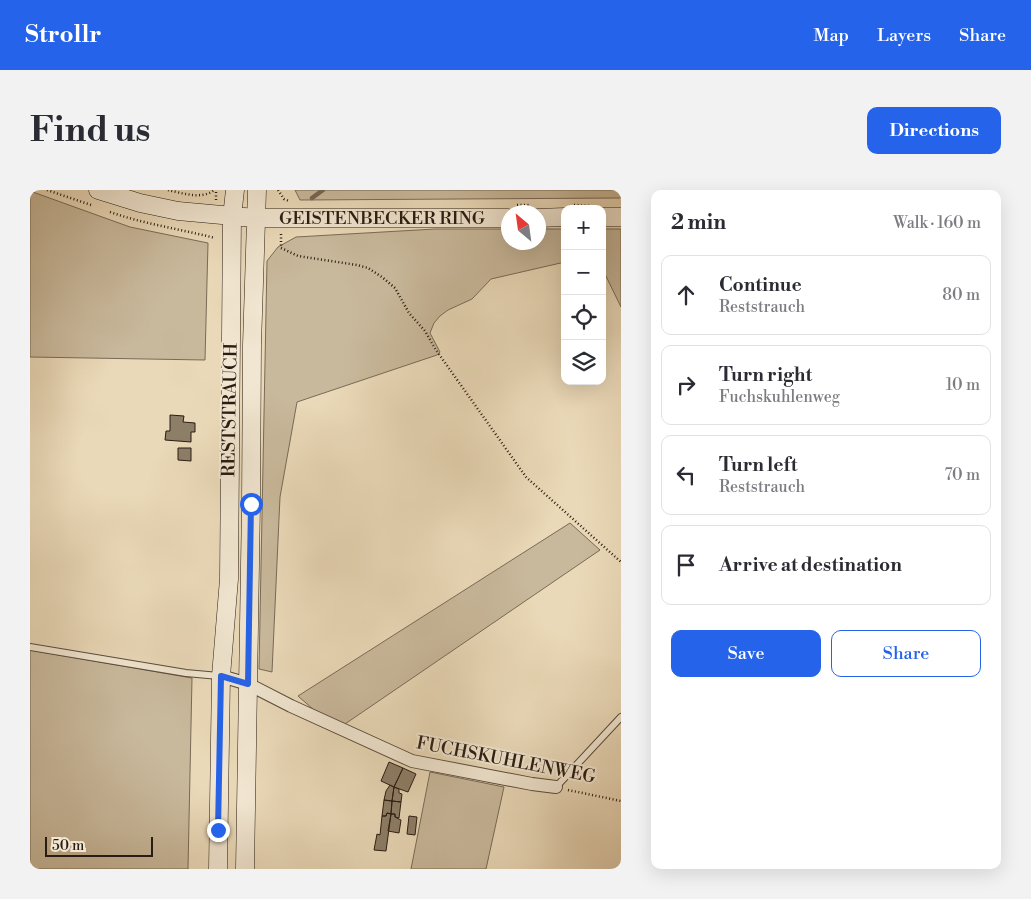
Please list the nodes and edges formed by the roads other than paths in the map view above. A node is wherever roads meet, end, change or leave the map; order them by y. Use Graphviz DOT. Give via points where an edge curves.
graph roads {
  1 [pos="98,190"];
  2 [pos="234,190"];
  3 [pos="257,190"];
  4 [pos="224,215"];
  5 [pos="606,217"];
  6 [pos="621,217"];
  7 [pos="255,218"];
  8 [pos="501,218"];
  9 [pos="546,218"];
  10 [pos="561,218"];
  11 [pos="30,647"];
  12 [pos="221,676"];
  13 [pos="248,684"];
  14 [pos="621,717"];
  15 [pos="556,787"];
  16 [pos="218,869"];
  17 [pos="245,869"];
  1 -- 4 [label="main road, GEISTENBECKER RING" via="178,211"];
  2 -- 4 [label="main road, RESTSTRAUCH"];
  3 -- 7 [label="main road, RESTSTRAUCH"];
  4 -- 7 [label="main road, GEISTENBECKER RING"];
  4 -- 12 [label="main road, RESTSTRAUCH" via="228,579"];
  5 -- 6 [label="main road"];
  7 -- 8 [label="main road, GEISTENBECKER RING"];
  7 -- 13 [label="main road, RESTSTRAUCH"];
  9 -- 10 [label="main road"];
  11 -- 12 [label="lane"];
  12 -- 13 [label="street, FUCHSKUHLENWEG"];
  12 -- 16 [label="main road, RESTSTRAUCH"];
  13 -- 15 [label="street, FUCHSKUHLENWEG" via="412,761"];
  13 -- 17 [label="main road, RESTSTRAUCH"];
  14 -- 15 [label="lane"];
}
